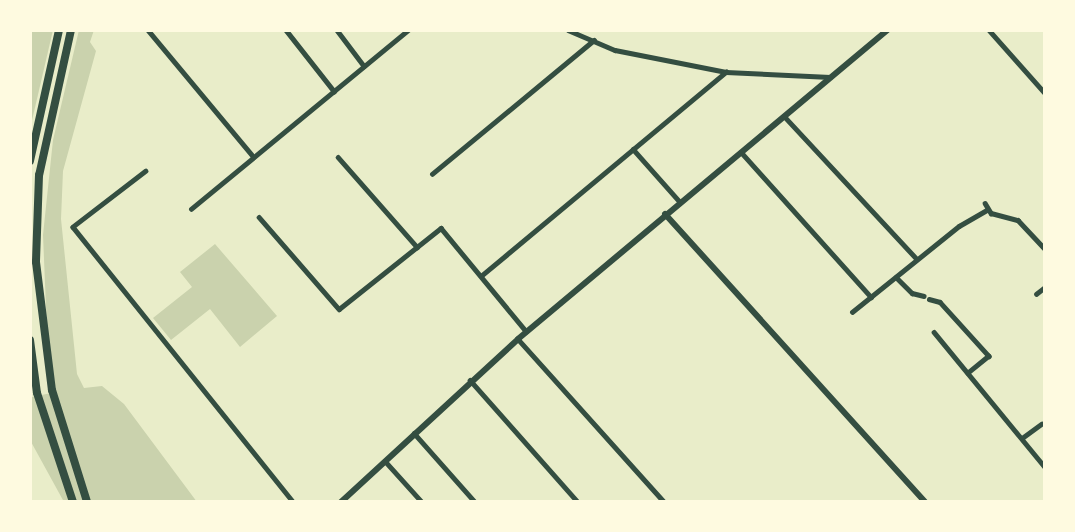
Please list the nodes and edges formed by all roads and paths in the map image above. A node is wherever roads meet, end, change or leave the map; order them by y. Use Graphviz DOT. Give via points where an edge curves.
graph roads {
  1 [pos="59,30"];
  2 [pos="71,30"];
  3 [pos="148,30"];
  4 [pos="286,30"];
  5 [pos="337,30"];
  6 [pos="408,30"];
  7 [pos="568,30"];
  8 [pos="887,30"];
  9 [pos="989,30"];
  10 [pos="594,40"];
  11 [pos="364,66"];
  12 [pos="726,72"];
  13 [pos="830,77"];
  14 [pos="334,91"];
  15 [pos="1045,93"];
  16 [pos="784,116"];
  17 [pos="633,149"];
  18 [pos="741,151"];
  19 [pos="254,157"];
  20 [pos="338,157"];
  21 [pos="30,161"];
  22 [pos="146,171"];
  23 [pos="432,174"];
  24 [pos="680,202"];
  25 [pos="985,203"];
  26 [pos="191,209"];
  27 [pos="987,210"];
  28 [pos="665,214"];
  29 [pos="259,217"];
  30 [pos="417,247"];
  31 [pos="1045,249"];
  32 [pos="917,259"];
  33 [pos="481,276"];
  34 [pos="896,277"];
  35 [pos="1045,286"];
  36 [pos="1036,294"];
  37 [pos="872,296"];
  38 [pos="852,312"];
  39 [pos="527,331"];
  40 [pos="934,332"];
  41 [pos="517,339"];
  42 [pos="30,340"];
  43 [pos="968,373"];
  44 [pos="470,380"];
  45 [pos="1041,424"];
  46 [pos="414,433"];
  47 [pos="1022,438"];
  48 [pos="385,461"];
  49 [pos="1045,467"];
  50 [pos="73,502"];
  51 [pos="87,502"];
  52 [pos="293,502"];
  53 [pos="341,502"];
  54 [pos="422,502"];
  55 [pos="475,502"];
  56 [pos="578,502"];
  57 [pos="664,502"];
  58 [pos="925,502"];
  1 -- 21 [label="highway"];
  2 -- 51 [label="highway" via="47,132 36,225 39,307 51,390"];
  3 -- 19 [label="street"];
  4 -- 14 [label="street"];
  5 -- 11 [label="street"];
  6 -- 11 [label="street"];
  7 -- 10 [label="street"];
  8 -- 13 [label="street"];
  9 -- 15 [label="street"];
  10 -- 12 [label="street" via="615,50"];
  10 -- 23 [label="street"];
  11 -- 14 [label="street"];
  12 -- 13 [label="street"];
  12 -- 17 [label="street"];
  13 -- 16 [label="street"];
  14 -- 19 [label="street"];
  16 -- 18 [label="street"];
  16 -- 32 [label="street"];
  17 -- 24 [label="street"];
  17 -- 33 [label="street"];
  18 -- 24 [label="street"];
  18 -- 37 [label="street"];
  19 -- 26 [label="street"];
  20 -- 30 [label="street"];
  22 -- 52 [label="street" via="73,227"];
  24 -- 28 [label="street"];
  25 -- 27 [label="street"];
  27 -- 31 [label="street" via="1018,220"];
  27 -- 32 [label="street"];
  28 -- 39 [label="street"];
  28 -- 58 [label="street"];
  29 -- 30 [label="street" via="339,309"];
  30 -- 33 [label="street" via="441,228"];
  32 -- 34 [label="street"];
  33 -- 39 [label="street"];
  34 -- 37 [label="street"];
  34 -- 43 [label="street" via="912,293 940,302 989,356"];
  35 -- 36 [label="street"];
  37 -- 38 [label="street"];
  39 -- 41 [label="street"];
  40 -- 43 [label="street"];
  41 -- 44 [label="street"];
  41 -- 57 [label="street"];
  42 -- 50 [label="highway" via="37,393"];
  43 -- 47 [label="street"];
  44 -- 46 [label="street"];
  44 -- 56 [label="street"];
  45 -- 47 [label="street"];
  46 -- 48 [label="street"];
  46 -- 55 [label="street"];
  47 -- 49 [label="street"];
  48 -- 53 [label="street"];
  48 -- 54 [label="street"];
}
